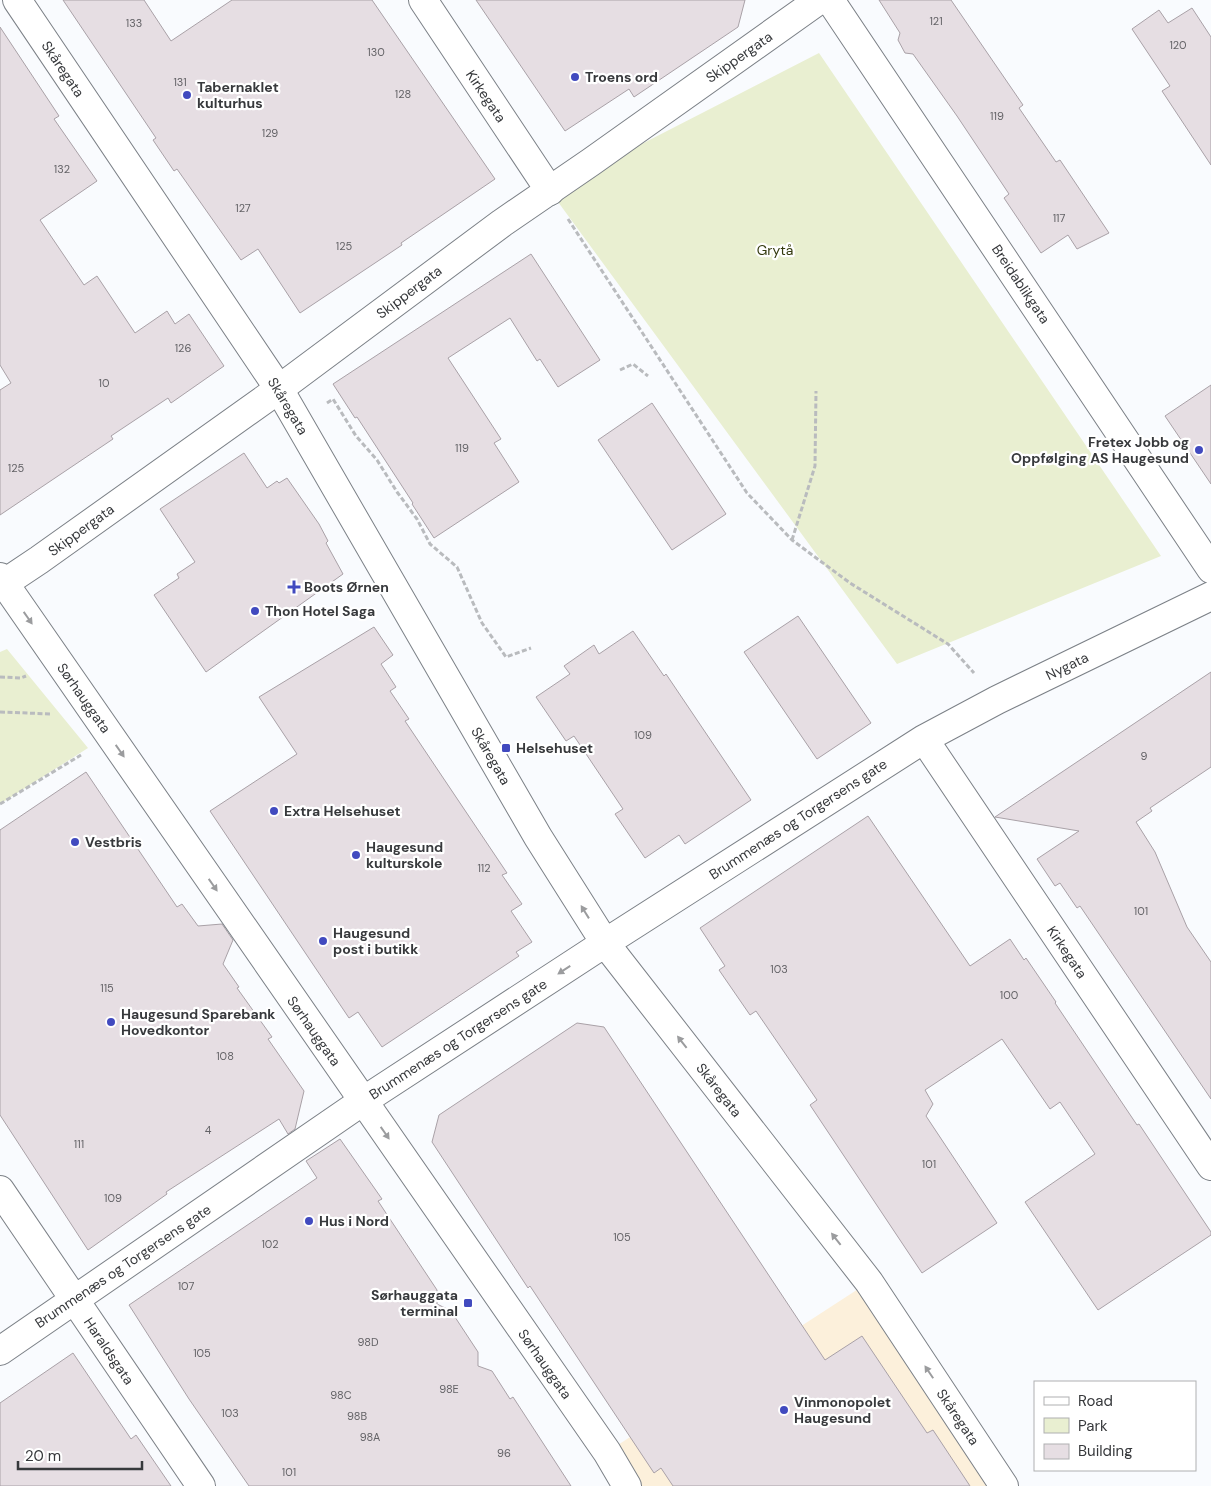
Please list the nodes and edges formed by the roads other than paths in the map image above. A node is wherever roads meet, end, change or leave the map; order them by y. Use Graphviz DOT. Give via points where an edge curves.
graph roads {
  1 [pos="17,0"];
  2 [pos="423,0"];
  3 [pos="819,0"];
  4 [pos="830,0"];
  5 [pos="550,191"];
  6 [pos="279,389"];
  7 [pos="1211,569"];
  8 [pos="1,582"];
  9 [pos="1211,596"];
  10 [pos="924,738"];
  11 [pos="605,943"];
  12 [pos="363,1101"];
  13 [pos="1211,1166"];
  14 [pos="0,1190"];
  15 [pos="74,1300"];
  16 [pos="0,1350"];
  17 [pos="201,1486"];
  18 [pos="627,1486"];
  19 [pos="1004,1486"];
  1 -- 6 [label="street, Skåregata"];
  2 -- 5 [label="street, Kirkegata"];
  3 -- 5 [label="street, Skippergata"];
  4 -- 7 [label="street, Breidablikgata"];
  5 -- 6 [label="street, Skippergata"];
  6 -- 8 [label="street, Skippergata"];
  11 -- 6 [label="street, Skåregata, one-way" via="538,837"];
  8 -- 12 [label="street, Sørhauggata, one-way"];
  9 -- 10 [label="street, Nygata"];
  10 -- 11 [label="street, Brummenæs og Torgersens gate"];
  10 -- 13 [label="street, Kirkegata"];
  11 -- 12 [label="street, Brummenæs og Torgersens gate, one-way"];
  19 -- 11 [label="street, Skåregata, one-way" via="869,1282"];
  12 -- 15 [label="street, Brummenæs og Torgersens gate"];
  12 -- 18 [label="street, Sørhauggata, one-way" via="607,1452"];
  14 -- 15 [label="street, Haraldsgata"];
  15 -- 16 [label="street, Brummenæs og Torgersens gate"];
  15 -- 17 [label="street, Haraldsgata"];
}
